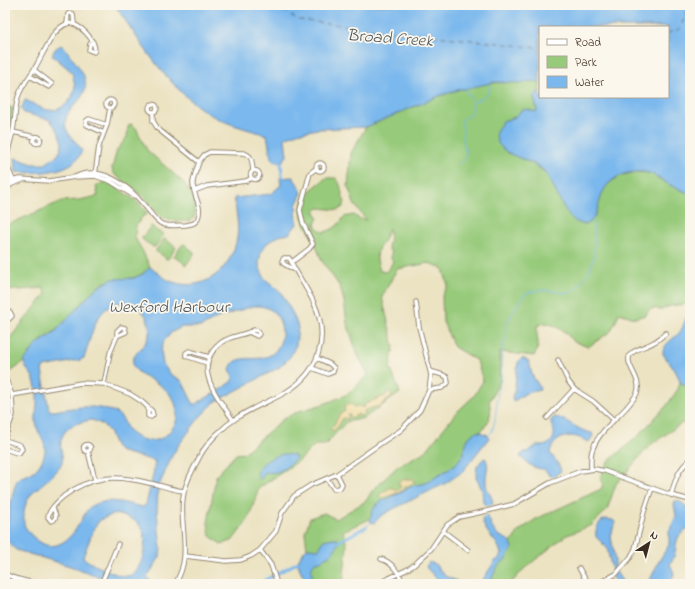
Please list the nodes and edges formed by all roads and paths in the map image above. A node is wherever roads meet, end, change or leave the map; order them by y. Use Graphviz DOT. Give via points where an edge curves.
graph roads {
  1 [pos="74,23"];
  2 [pos="67,24"];
  3 [pos="93,42"];
  4 [pos="34,70"];
  5 [pos="30,76"];
  6 [pos="110,108"];
  7 [pos="153,112"];
  8 [pos="107,125"];
  9 [pos="13,132"];
  10 [pos="104,133"];
  11 [pos="36,137"];
  12 [pos="200,162"];
  13 [pos="317,168"];
  14 [pos="254,171"];
  15 [pos="95,174"];
  16 [pos="252,178"];
  17 [pos="12,182"];
  18 [pos="5,186"];
  19 [pos="5,190"];
  20 [pos="194,191"];
  21 [pos="292,262"];
  22 [pos="295,270"];
  23 [pos="416,302"];
  24 [pos="249,332"];
  25 [pos="666,333"];
  26 [pos="117,336"];
  27 [pos="209,357"];
  28 [pos="317,358"];
  29 [pos="558,360"];
  30 [pos="207,364"];
  31 [pos="312,368"];
  32 [pos="430,371"];
  33 [pos="5,377"];
  34 [pos="104,384"];
  35 [pos="574,389"];
  36 [pos="429,390"];
  37 [pos="12,395"];
  38 [pos="148,408"];
  39 [pos="547,418"];
  40 [pos="233,420"];
  41 [pos="614,420"];
  42 [pos="5,439"];
  43 [pos="5,449"];
  44 [pos="88,451"];
  45 [pos="690,460"];
  46 [pos="591,469"];
  47 [pos="337,474"];
  48 [pos="327,479"];
  49 [pos="95,480"];
  50 [pos="652,488"];
  51 [pos="184,491"];
  52 [pos="671,495"];
  53 [pos="690,500"];
  54 [pos="53,508"];
  55 [pos="443,531"];
  56 [pos="118,544"];
  57 [pos="260,550"];
  58 [pos="468,550"];
  59 [pos="185,556"];
  60 [pos="381,559"];
  61 [pos="579,568"];
  62 [pos="5,574"];
  63 [pos="399,574"];
  64 [pos="101,583"];
  65 [pos="37,584"];
  66 [pos="175,584"];
  67 [pos="277,584"];
  68 [pos="377,584"];
  69 [pos="404,584"];
  70 [pos="588,584"];
  71 [pos="597,584"];
  1 -- 2 [label="street"];
  1 -- 2 [label="street" via="73,14 70,13"];
  1 -- 3 [label="street"];
  2 -- 4 [label="street" via="55,32"];
  4 -- 5 [label="street"];
  4 -- 5 [label="street" via="52,84 49,88"];
  5 -- 9 [label="street" via="18,97"];
  6 -- 8 [label="street"];
  7 -- 12 [label="street" via="153,121 158,129"];
  8 -- 10 [label="street"];
  8 -- 10 [label="street" via="89,119 86,121 87,126"];
  9 -- 11 [label="street"];
  9 -- 17 [label="street" via="6,164"];
  10 -- 15 [label="street" via="99,146"];
  12 -- 14 [label="street" via="204,155 210,152 243,153 252,158"];
  12 -- 20 [label="street" via="193,183"];
  13 -- 21 [label="street" via="310,173 300,210 313,244"];
  14 -- 16 [label="street" via="251,174"];
  14 -- 16 [label="street" via="260,174 260,177 256,180"];
  15 -- 17 [label="street" via="49,181 24,179"];
  15 -- 20 [label="street" via="137,198 157,221 170,226 196,222 199,215"];
  16 -- 20 [label="street" via="207,186"];
  17 -- 18 [label="street"];
  17 -- 19 [label="street"];
  21 -- 22 [label="street"];
  21 -- 22 [label="street" via="287,258 282,261"];
  22 -- 28 [label="street" via="319,314 322,334"];
  23 -- 32 [label="street" via="419,327"];
  24 -- 27 [label="street" via="223,342"];
  25 -- 41 [label="street" via="630,356 629,361 637,378 638,390"];
  26 -- 34 [label="street" via="110,353"];
  27 -- 30 [label="street"];
  27 -- 30 [label="street" via="186,352 186,356"];
  28 -- 31 [label="street"];
  28 -- 31 [label="street" via="332,366 333,370 330,374 325,374"];
  29 -- 35 [label="street"];
  30 -- 40 [label="street" via="210,384"];
  31 -- 40 [label="street" via="287,391"];
  32 -- 36 [label="street"];
  32 -- 36 [label="street" via="447,377 448,383 442,388"];
  33 -- 37 [label="street"];
  34 -- 37 [label="street" via="81,383"];
  34 -- 38 [label="street" via="130,394"];
  35 -- 39 [label="street"];
  35 -- 41 [label="street"];
  36 -- 47 [label="street" via="420,410 402,429"];
  37 -- 42 [label="street" via="13,415"];
  40 -- 51 [label="street" via="220,430 201,454"];
  41 -- 46 [label="street" via="593,447"];
  42 -- 43 [label="street" via="22,449 19,453"];
  44 -- 49 [label="street"];
  45 -- 52 [label="street" via="677,475"];
  46 -- 50 [label="street" via="605,471"];
  46 -- 55 [label="street" via="557,480 514,504 459,517"];
  47 -- 48 [label="street"];
  47 -- 48 [label="street" via="342,484 340,488 334,489"];
  48 -- 57 [label="street" via="294,496 282,513 276,531"];
  49 -- 51 [label="street" via="127,479"];
  49 -- 54 [label="street" via="73,489"];
  50 -- 52 [label="street"];
  50 -- 71 [label="street" via="635,549 630,558 616,574"];
  51 -- 59 [label="street" via="182,515"];
  52 -- 53 [label="street"];
  55 -- 58 [label="street"];
  55 -- 63 [label="street" via="421,559"];
  56 -- 64 [label="street"];
  57 -- 59 [label="street" via="251,556 234,561"];
  57 -- 67 [label="street" via="271,565"];
  59 -- 66 [label="street" via="180,576"];
  60 -- 63 [label="street" via="389,562"];
  61 -- 70 [label="street"];
  62 -- 65 [label="street"];
  63 -- 68 [label="street"];
  63 -- 69 [label="street"];
}
